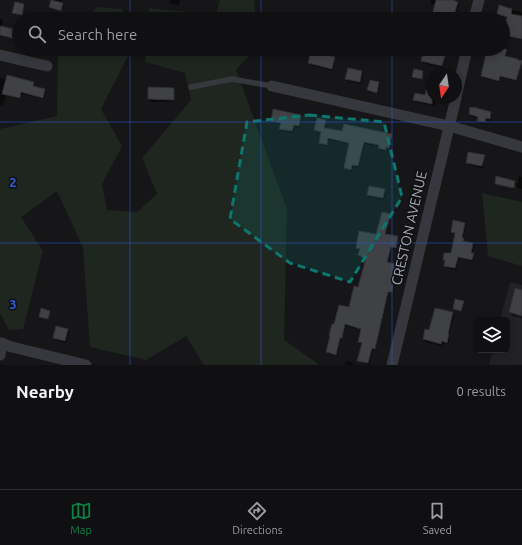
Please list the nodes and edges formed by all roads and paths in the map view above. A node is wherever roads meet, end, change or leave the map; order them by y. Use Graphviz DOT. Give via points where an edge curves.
graph roads {
  1 [pos="479,0"];
  2 [pos="476,12"];
  3 [pos="0,55"];
  4 [pos="465,56"];
  5 [pos="47,66"];
  6 [pos="462,71"];
  7 [pos="272,86"];
  8 [pos="191,87"];
  9 [pos="454,104"];
  10 [pos="449,126"];
  11 [pos="522,147"];
  12 [pos="1,343"];
  13 [pos="0,355"];
  14 [pos="86,365"];
  15 [pos="392,365"];
  1 -- 2 [label="street"];
  3 -- 5 [label="street"];
  4 -- 6 [label="street, CRESTON AVENUE"];
  7 -- 8 [label="lane" via="232,79"];
  7 -- 10 [label="street"];
  9 -- 10 [label="street, CRESTON AVENUE"];
  10 -- 11 [label="street"];
  10 -- 15 [label="street, CRESTON AVENUE"];
  12 -- 13 [label="street"];
  12 -- 14 [label="street"];
}
